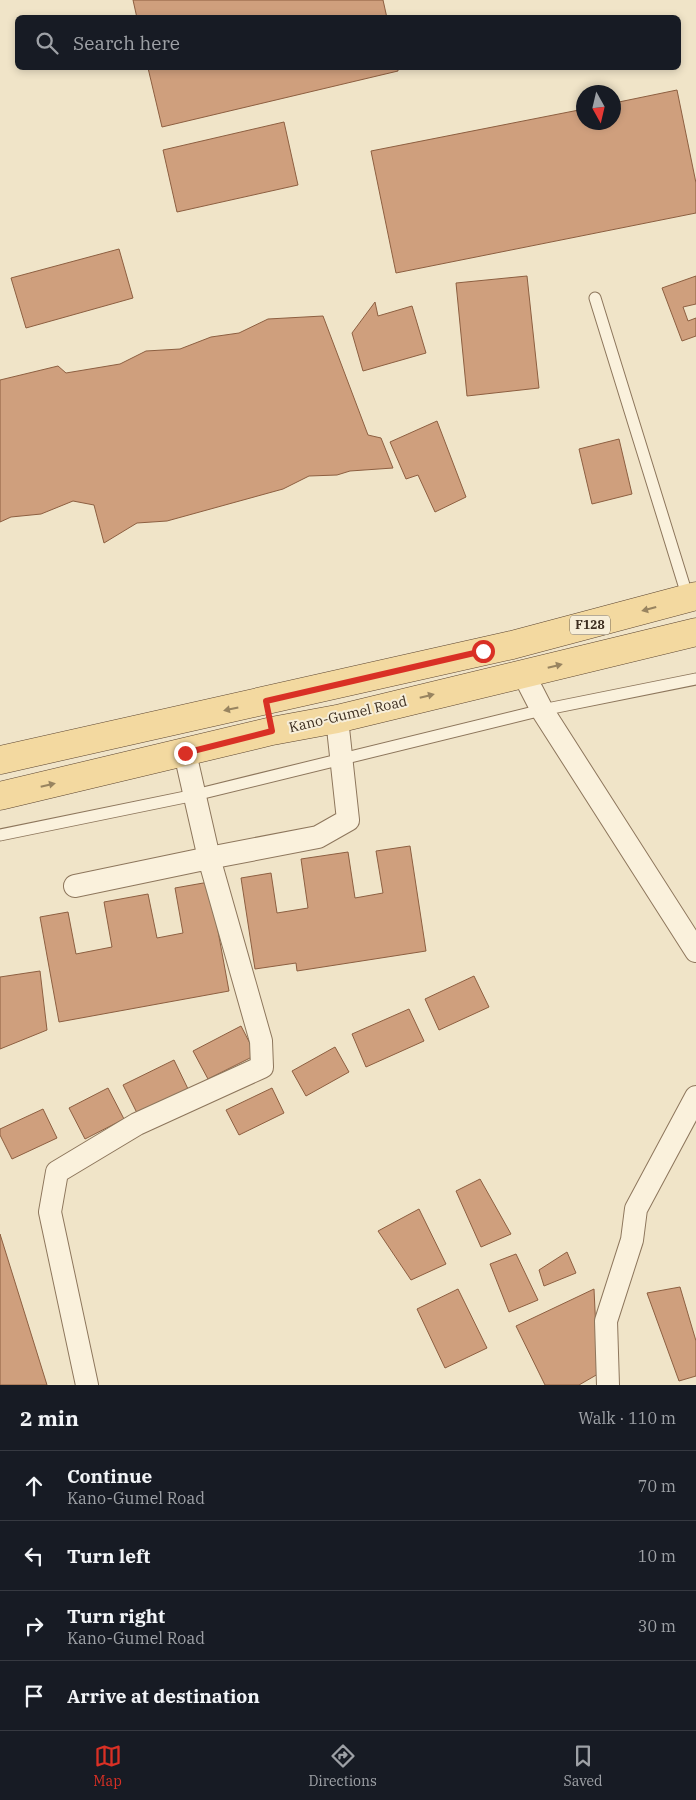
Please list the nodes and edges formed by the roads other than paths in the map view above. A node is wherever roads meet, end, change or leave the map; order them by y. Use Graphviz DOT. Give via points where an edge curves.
graph roads {
  1 [pos="595,298"];
  2 [pos="692,597"];
  3 [pos="696,632"];
  4 [pos="523,673"];
  5 [pos="696,679"];
  6 [pos="266,701"];
  7 [pos="542,710"];
  8 [pos="336,719"];
  9 [pos="272,731"];
  10 [pos="185,753"];
  11 [pos="341,758"];
  12 [pos="0,760"];
  13 [pos="195,795"];
  14 [pos="0,796"];
  15 [pos="0,835"];
  16 [pos="209,858"];
  17 [pos="75,886"];
  18 [pos="696,951"];
  19 [pos="696,1096"];
  20 [pos="87,1385"];
  21 [pos="608,1385"];
  1 -- 2 [label="lane"];
  2 -- 6 [label="main road, F128, one-way" via="512,645"];
  4 -- 3 [label="main road, Kano-Gumel Road / F128, one-way"];
  4 -- 7 [label="street"];
  8 -- 4 [label="main road, Kano-Gumel Road / F128, one-way"];
  5 -- 7 [label="lane"];
  6 -- 9 [label="main road"];
  6 -- 12 [label="main road, F128, one-way"];
  7 -- 11 [label="lane"];
  7 -- 18 [label="street"];
  8 -- 9 [label="main road, Kano-Gumel Road / F128"];
  8 -- 11 [label="street"];
  9 -- 10 [label="main road, Kano-Gumel Road / F128"];
  10 -- 13 [label="street"];
  14 -- 10 [label="main road, Kano-Gumel Road / F128, one-way"];
  11 -- 13 [label="lane"];
  11 -- 16 [label="street" via="348,820 318,837"];
  13 -- 15 [label="lane"];
  13 -- 16 [label="street"];
  16 -- 17 [label="street"];
  16 -- 20 [label="street" via="260,1041 262,1067 137,1124 57,1172 50,1212"];
  19 -- 21 [label="street" via="636,1209 632,1240 606,1321"];
}
